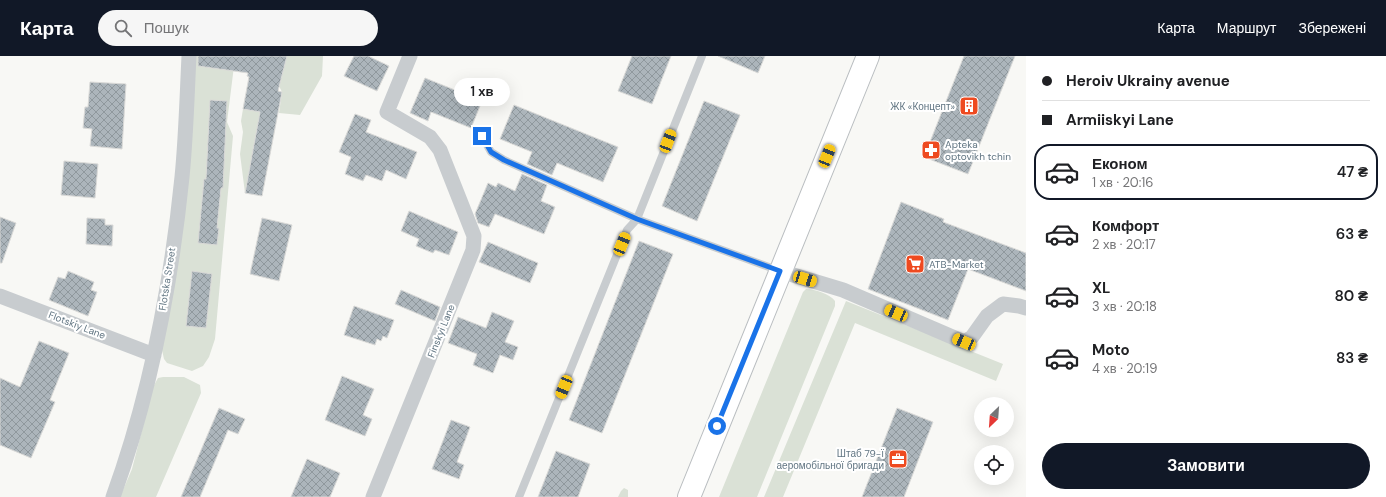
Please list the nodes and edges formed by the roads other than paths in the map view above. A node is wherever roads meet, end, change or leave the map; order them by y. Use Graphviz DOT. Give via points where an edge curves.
graph roads {
  1 [pos="189,56"];
  2 [pos="410,56"];
  3 [pos="702,56"];
  4 [pos="868,56"];
  5 [pos="482,136"];
  6 [pos="637,219"];
  7 [pos="780,271"];
  8 [pos="0,296"];
  9 [pos="1026,308"];
  10 [pos="154,355"];
  11 [pos="113,497"];
  12 [pos="373,497"];
  13 [pos="519,497"];
  14 [pos="688,497"];
  1 -- 10 [label="street, Flotska Street" via="182,177 166,292"];
  2 -- 12 [label="street, Finskyi Lane" via="387,112 430,137 440,150 474,236 474,250"];
  3 -- 6 [label="lane"];
  4 -- 7 [label="highway"];
  5 -- 6 [label="lane" via="497,157"];
  6 -- 7 [label="lane"];
  6 -- 13 [label="lane" via="628,230"];
  7 -- 9 [label="street" via="842,290 964,342 972,337 987,316 1002,304"];
  7 -- 14 [label="highway"];
  8 -- 10 [label="street, Flotskiy Lane"];
  10 -- 11 [label="street, Flotska Street" via="127,459"];
}
